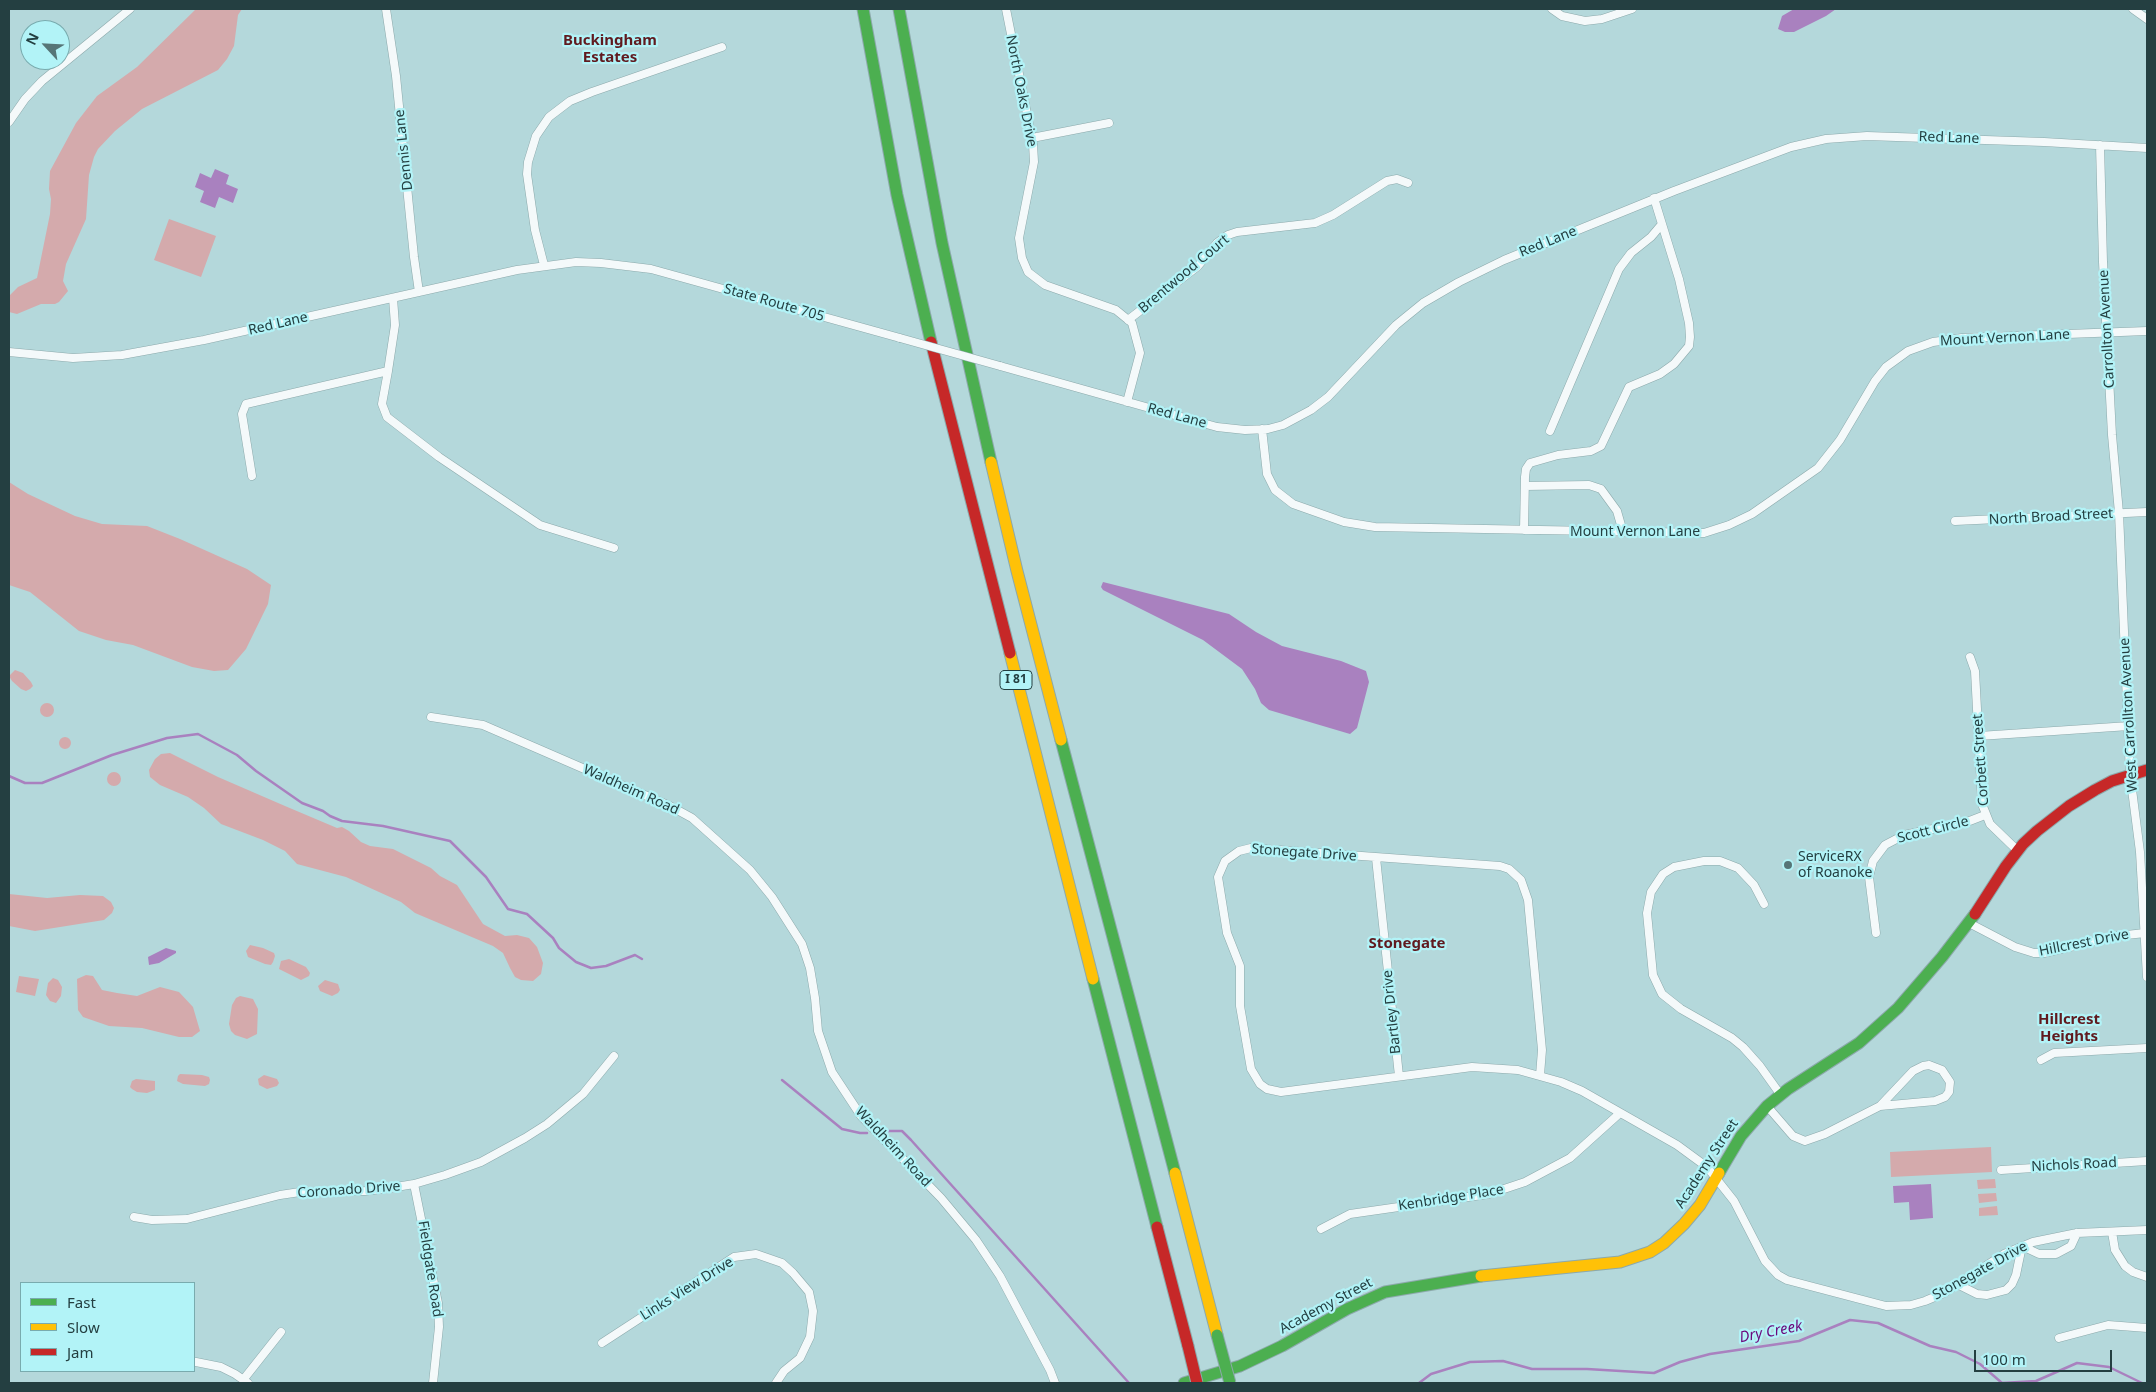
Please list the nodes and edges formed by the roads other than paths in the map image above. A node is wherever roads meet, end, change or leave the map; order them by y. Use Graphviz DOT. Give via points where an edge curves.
graph roads {
  1 [pos="130,9"];
  2 [pos="386,9"];
  3 [pos="863,9"];
  4 [pos="899,9"];
  5 [pos="1006,9"];
  6 [pos="1552,9"];
  7 [pos="1632,9"];
  8 [pos="2133,9"];
  9 [pos="2147,20"];
  10 [pos="722,47"];
  11 [pos="9,122"];
  12 [pos="1109,123"];
  13 [pos="1032,138"];
  14 [pos="2100,145"];
  15 [pos="2147,148"];
  16 [pos="1408,183"];
  17 [pos="1654,198"];
  18 [pos="1662,224"];
  19 [pos="544,265"];
  20 [pos="419,292"];
  21 [pos="393,298"];
  22 [pos="1128,320"];
  23 [pos="2147,331"];
  24 [pos="2107,333"];
  25 [pos="9,352"];
  26 [pos="1000,366"];
  27 [pos="388,371"];
  28 [pos="1127,402"];
  29 [pos="1262,430"];
  30 [pos="1550,431"];
  31 [pos="252,476"];
  32 [pos="1524,486"];
  33 [pos="2147,512"];
  34 [pos="2119,513"];
  35 [pos="1955,521"];
  36 [pos="1524,530"];
  37 [pos="1623,532"];
  38 [pos="614,548"];
  39 [pos="1970,657"];
  40 [pos="431,717"];
  41 [pos="2129,726"];
  42 [pos="1979,736"];
  43 [pos="2147,770"];
  44 [pos="2130,774"];
  45 [pos="1985,815"];
  46 [pos="2018,850"];
  47 [pos="1376,858"];
  48 [pos="1764,904"];
  49 [pos="1969,923"];
  50 [pos="1876,933"];
  51 [pos="2145,933"];
  52 [pos="2147,976"];
  53 [pos="2147,1048"];
  54 [pos="614,1056"];
  55 [pos="2042,1060"];
  56 [pos="1540,1075"];
  57 [pos="1399,1076"];
  58 [pos="1780,1094"];
  59 [pos="1767,1106"];
  60 [pos="1880,1106"];
  61 [pos="1620,1112"];
  62 [pos="2147,1161"];
  63 [pos="2001,1170"];
  64 [pos="1716,1177"];
  65 [pos="414,1184"];
  66 [pos="134,1217"];
  67 [pos="1321,1229"];
  68 [pos="2147,1230"];
  69 [pos="2112,1232"];
  70 [pos="2077,1233"];
  71 [pos="2022,1246"];
  72 [pos="2147,1277"];
  73 [pos="1957,1284"];
  74 [pos="2147,1328"];
  75 [pos="281,1332"];
  76 [pos="2059,1338"];
  77 [pos="602,1343"];
  78 [pos="196,1362"];
  79 [pos="245,1381"];
  80 [pos="432,1383"];
  81 [pos="776,1383"];
  82 [pos="1055,1383"];
  83 [pos="1184,1383"];
  84 [pos="1197,1383"];
  85 [pos="1230,1383"];
  1 -- 11 [label="street" via="42,81"];
  2 -- 20 [label="street, Dennis Lane"];
  3 -- 84 [label="main road, I 81, bridge" via="895,186 939,379"];
  4 -- 85 [label="main road, I 81, bridge" via="942,244 994,476"];
  5 -- 13 [label="street, North Oaks Drive"];
  6 -- 7 [label="street" via="1562,16 1586,21"];
  8 -- 9 [label="street"];
  10 -- 19 [label="street" via="584,96 559,108 545,122 536,136 527,174"];
  12 -- 13 [label="street"];
  13 -- 22 [label="street, North Oaks Drive" via="1034,162 1019,238 1028,272 1045,285 1116,310"];
  14 -- 15 [label="street, Red Lane"];
  14 -- 17 [label="street, Red Lane" via="1886,136 1826,139 1758,158"];
  14 -- 24 [label="street, Carrollton Avenue"];
  16 -- 22 [label="street, Brentwood Court" via="1397,179 1387,181 1333,215 1315,222 1228,235 1198,266"];
  17 -- 18 [label="street"];
  17 -- 29 [label="street, Red Lane" via="1504,260 1440,292 1396,325 1328,397 1283,425"];
  18 -- 30 [label="street" via="1619,269"];
  18 -- 32 [label="street" via="1689,323 1689,346 1674,364 1660,374 1629,387 1601,446 1591,451 1532,461 1526,469"];
  19 -- 20 [label="street, Red Lane"];
  19 -- 26 [label="street, State Route 705, bridge" via="601,263 651,270"];
  20 -- 21 [label="street, Red Lane"];
  21 -- 25 [label="street, Red Lane" via="122,355 73,358"];
  21 -- 27 [label="street" via="395,325"];
  22 -- 28 [label="street" via="1140,353"];
  23 -- 24 [label="street, Mount Vernon Lane"];
  24 -- 34 [label="street, Carrollton Avenue"];
  24 -- 37 [label="street, Mount Vernon Lane" via="1962,338 1920,345 1886,367 1840,440 1818,468 1752,514 1729,526 1704,533"];
  26 -- 28 [label="street, Red Lane"];
  27 -- 31 [label="street" via="246,404 242,414"];
  27 -- 38 [label="street" via="382,404 387,417 532,520 555,531"];
  28 -- 29 [label="street, Red Lane" via="1217,427"];
  29 -- 36 [label="street, Mount Vernon Lane" via="1269,480 1284,498 1313,513 1375,527"];
  32 -- 36 [label="street"];
  32 -- 37 [label="street" via="1589,485 1601,489 1617,511"];
  33 -- 34 [label="street, North Broad Street"];
  34 -- 35 [label="street, North Broad Street"];
  34 -- 41 [label="street, West Carrollton Avenue"];
  36 -- 37 [label="street, Mount Vernon Lane"];
  39 -- 42 [label="street, Corbett Street" via="1975,671"];
  40 -- 82 [label="street, Waldheim Road" via="483,725 670,806 692,818 750,870 802,944 816,998 818,1031 832,1072 861,1116 976,1240 1000,1276"];
  41 -- 42 [label="street"];
  41 -- 44 [label="street, West Carrollton Avenue"];
  42 -- 45 [label="street, Corbett Street"];
  43 -- 44 [label="main road, Academy Street"];
  44 -- 46 [label="main road, Academy Street" via="2069,806 2037,830"];
  44 -- 51 [label="street, West Carrollton Avenue" via="2140,852"];
  45 -- 46 [label="street, Corbett Street" via="2003,838"];
  45 -- 50 [label="street, Scott Circle" via="1960,824 1904,835 1885,845 1873,862 1869,877"];
  46 -- 49 [label="main road, Academy Street"];
  47 -- 56 [label="street, Stonegate Drive" via="1500,866 1522,880 1528,900 1541,1031"];
  47 -- 57 [label="street, Bartley Drive"];
  47 -- 57 [label="street, Stonegate Drive" via="1246,849 1231,855 1218,877 1227,933 1240,966 1240,1006 1251,1069 1260,1084 1282,1092"];
  48 -- 58 [label="street" via="1754,885 1738,868 1720,861 1704,861 1674,867 1663,874 1651,892 1647,913 1653,975 1662,994 1681,1010 1744,1047"];
  49 -- 51 [label="street, Hillcrest Drive" via="2015,947 2034,953"];
  49 -- 58 [label="main road, Academy Street" via="1878,1028"];
  51 -- 52 [label="street, West Carrollton Avenue"];
  53 -- 55 [label="street" via="2054,1053"];
  54 -- 65 [label="street, Coronado Drive" via="582,1094 547,1124 481,1162"];
  56 -- 57 [label="street, Stonegate Drive" via="1503,1068 1472,1067"];
  56 -- 61 [label="street, Stonegate Drive" via="1582,1091"];
  58 -- 59 [label="main road, Academy Street"];
  59 -- 60 [label="street" via="1793,1136 1805,1141"];
  59 -- 64 [label="main road, Academy Street" via="1741,1136"];
  60 -- 60 [label="street" via="1913,1071 1923,1066 1936,1066 1950,1082 1949,1092 1940,1100"];
  61 -- 64 [label="street, Stonegate Drive" via="1677,1145"];
  61 -- 67 [label="street, Kenbridge Place" via="1570,1158 1526,1182 1489,1194 1350,1214"];
  62 -- 63 [label="street, Nichols Road"];
  64 -- 73 [label="street, Stonegate Drive" via="1734,1202 1765,1261 1787,1280 1891,1307 1925,1301"];
  64 -- 83 [label="main road, Academy Street" via="1700,1205 1673,1236 1650,1252 1620,1262 1481,1276 1385,1292 1354,1305 1240,1366"];
  65 -- 66 [label="street, Coronado Drive" via="365,1191 280,1195 187,1219"];
  65 -- 80 [label="street, Fieldgate Road" via="438,1303 439,1327"];
  68 -- 69 [label="street, Stonegate Drive"];
  69 -- 70 [label="street, Stonegate Drive"];
  69 -- 72 [label="street" via="2115,1250 2125,1266"];
  70 -- 71 [label="street, Stonegate Drive"];
  70 -- 71 [label="street" via="2071,1246 2056,1254 2039,1254"];
  71 -- 73 [label="street, Stonegate Drive"];
  71 -- 73 [label="street" via="2016,1274 2006,1290 1977,1294"];
  74 -- 76 [label="street" via="2108,1325"];
  75 -- 79 [label="street"];
  77 -- 81 [label="street, Links View Drive" via="734,1257 756,1254 782,1264 794,1273 809,1292 813,1311 810,1337 800,1358 784,1371"];
  78 -- 79 [label="street" via="221,1367"];
}
